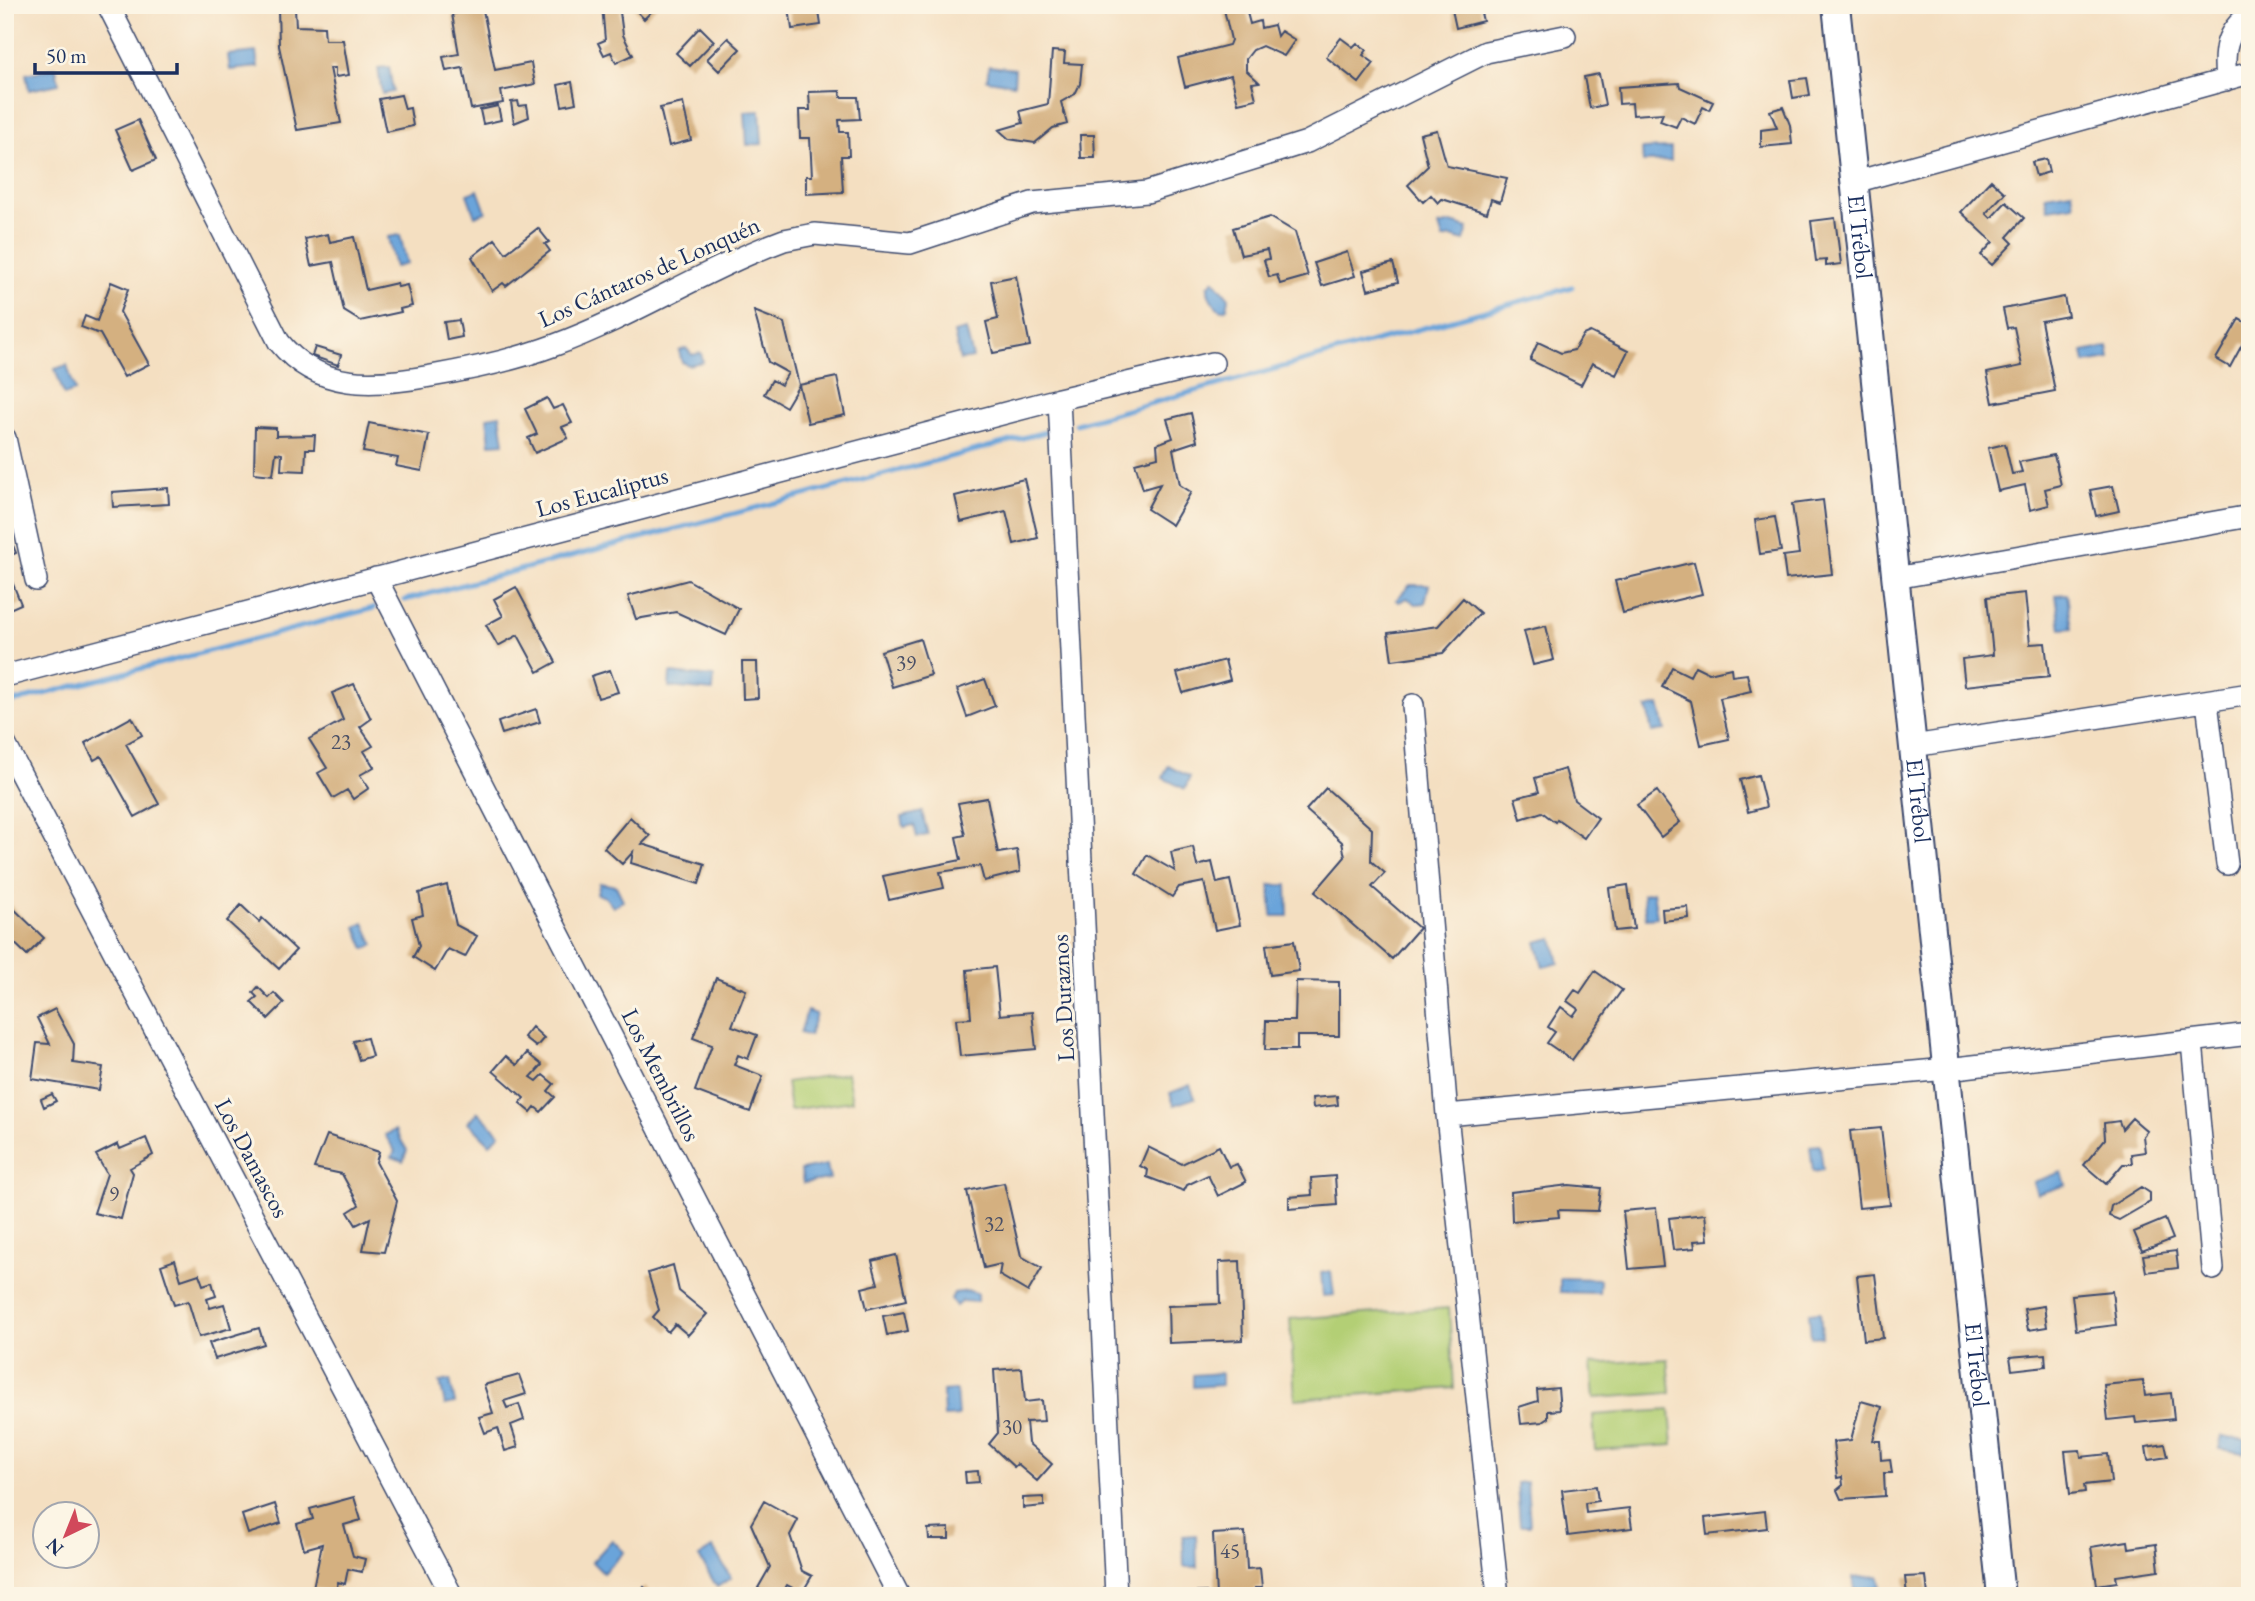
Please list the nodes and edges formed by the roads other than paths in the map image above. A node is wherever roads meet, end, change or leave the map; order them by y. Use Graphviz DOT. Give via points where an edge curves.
graph roads {
  1 [pos="108,5"];
  2 [pos="1836,5"];
  3 [pos="2250,14"];
  4 [pos="1565,37"];
  5 [pos="2250,74"];
  6 [pos="2226,80"];
  7 [pos="1855,182"];
  8 [pos="1213,363"];
  9 [pos="1059,399"];
  10 [pos="5,438"];
  11 [pos="2250,516"];
  12 [pos="376,578"];
  13 [pos="1895,578"];
  14 [pos="36,580"];
  15 [pos="5,676"];
  16 [pos="2250,694"];
  17 [pos="2207,702"];
  18 [pos="1413,705"];
  19 [pos="5,744"];
  20 [pos="1913,746"];
  21 [pos="2227,864"];
  22 [pos="2250,1034"];
  23 [pos="2192,1042"];
  24 [pos="1947,1069"];
  25 [pos="1447,1115"];
  26 [pos="2213,1269"];
  27 [pos="452,1596"];
  28 [pos="899,1596"];
  29 [pos="1116,1596"];
  30 [pos="1498,1596"];
  31 [pos="2001,1596"];
  1 -- 4 [label="street, Los Cántaros de Lonquén" via="279,342 318,375 377,384 463,370 545,349 784,240 815,233 910,243 1032,203 1147,192 1307,142 1486,52"];
  2 -- 7 [label="main road, El Trébol"];
  3 -- 6 [label="street" via="2234,27 2225,44"];
  5 -- 6 [label="street"];
  6 -- 7 [label="street"];
  7 -- 13 [label="main road, El Trébol"];
  8 -- 9 [label="street, Los Eucaliptus"];
  9 -- 12 [label="street, Los Eucaliptus"];
  9 -- 29 [label="street, Los Duraznos"];
  10 -- 14 [label="street"];
  11 -- 13 [label="street"];
  12 -- 15 [label="street, Los Eucaliptus"];
  12 -- 28 [label="street, Los Membrillos"];
  13 -- 20 [label="main road, El Trébol"];
  16 -- 17 [label="street"];
  17 -- 20 [label="street"];
  17 -- 21 [label="street"];
  18 -- 25 [label="street"];
  19 -- 27 [label="street, Los Damascos"];
  20 -- 24 [label="main road, El Trébol"];
  22 -- 23 [label="street"];
  23 -- 24 [label="street"];
  23 -- 26 [label="street"];
  24 -- 25 [label="street"];
  24 -- 31 [label="main road, El Trébol"];
  25 -- 30 [label="street"];
}
